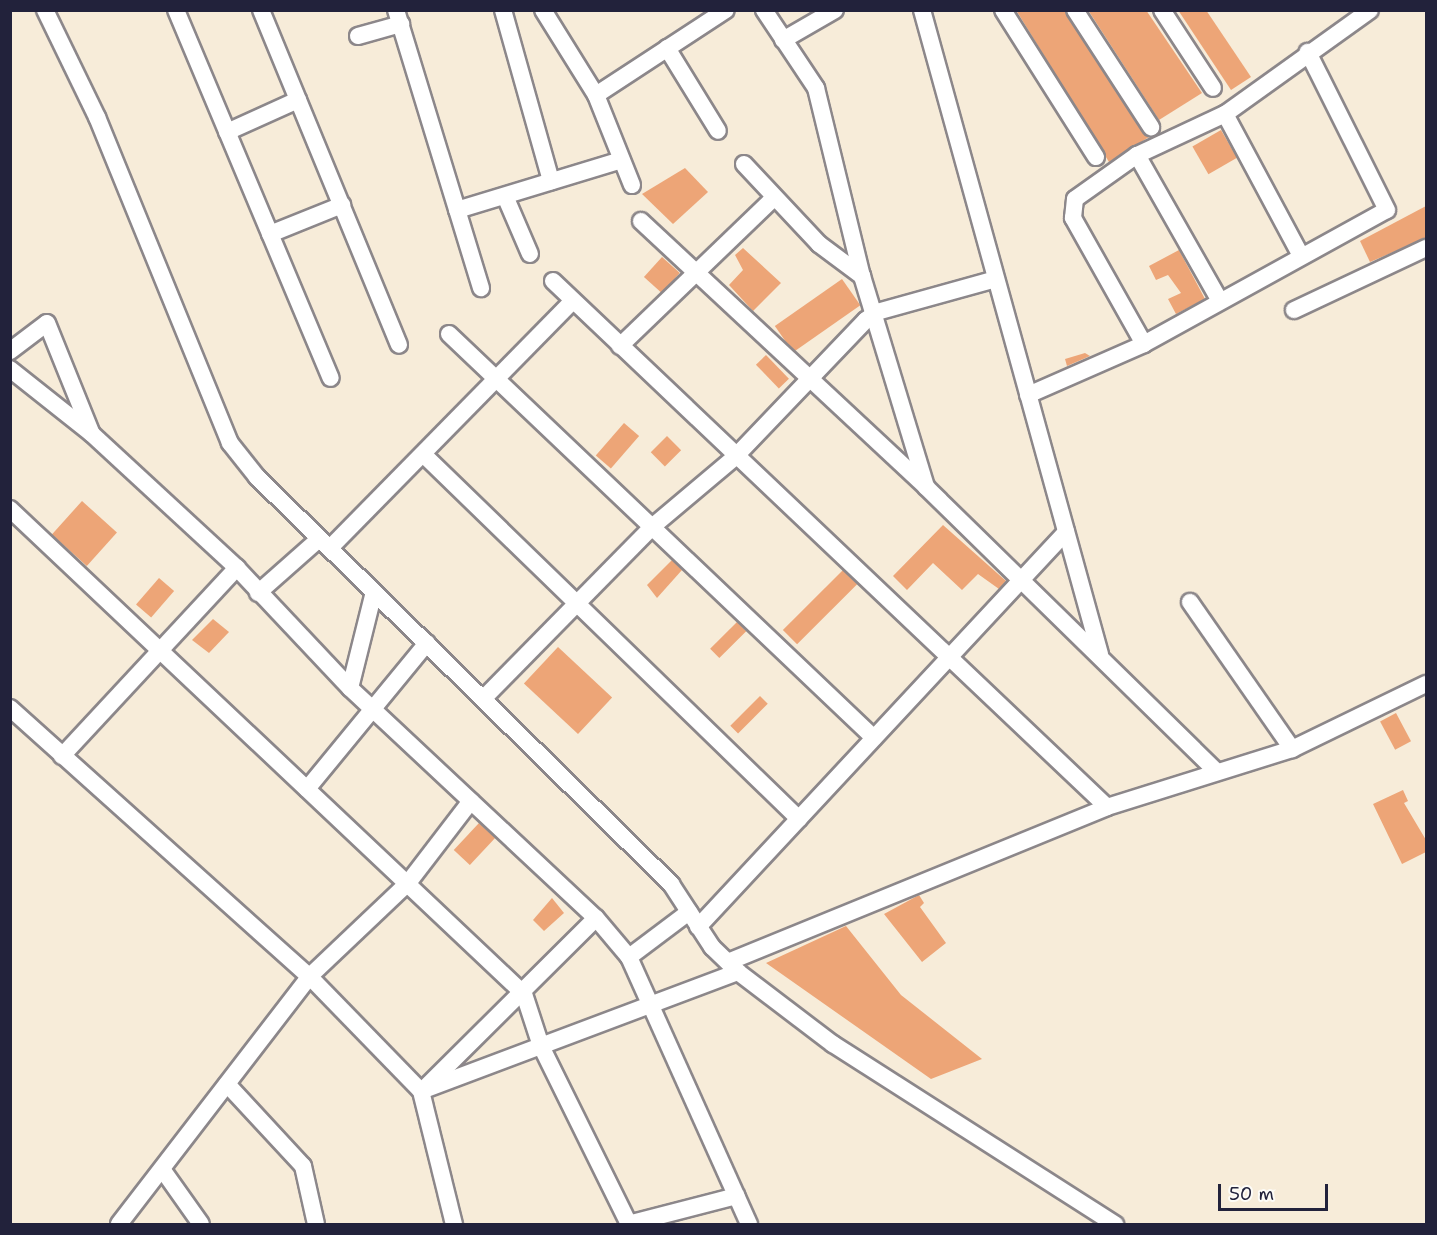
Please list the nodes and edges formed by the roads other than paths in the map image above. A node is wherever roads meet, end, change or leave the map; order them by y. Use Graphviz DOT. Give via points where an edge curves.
graph roads {
  1 [pos="45,10"];
  2 [pos="176,10"];
  3 [pos="261,10"];
  4 [pos="503,10"];
  5 [pos="543,10"];
  6 [pos="726,10"];
  7 [pos="764,10"];
  8 [pos="835,10"];
  9 [pos="922,10"];
  10 [pos="1003,10"];
  11 [pos="1075,10"];
  12 [pos="1162,10"];
  13 [pos="1370,10"];
  14 [pos="398,17"];
  15 [pos="358,36"];
  16 [pos="783,40"];
  17 [pos="667,48"];
  18 [pos="1308,52"];
  19 [pos="1213,88"];
  20 [pos="596,95"];
  21 [pos="298,100"];
  22 [pos="1225,114"];
  23 [pos="1151,127"];
  24 [pos="718,131"];
  25 [pos="227,132"];
  26 [pos="1137,155"];
  27 [pos="1096,157"];
  28 [pos="622,160"];
  29 [pos="744,164"];
  30 [pos="551,181"];
  31 [pos="632,185"];
  32 [pos="505,195"];
  33 [pos="774,198"];
  34 [pos="342,205"];
  35 [pos="457,210"];
  36 [pos="641,221"];
  37 [pos="270,234"];
  38 [pos="1426,248"];
  39 [pos="530,254"];
  40 [pos="1300,254"];
  41 [pos="698,273"];
  42 [pos="862,276"];
  43 [pos="996,279"];
  44 [pos="553,281"];
  45 [pos="481,288"];
  46 [pos="1220,301"];
  47 [pos="572,302"];
  48 [pos="1294,310"];
  49 [pos="877,312"];
  50 [pos="449,334"];
  51 [pos="1144,344"];
  52 [pos="399,345"];
  53 [pos="620,346"];
  54 [pos="10,351"];
  55 [pos="10,369"];
  56 [pos="330,378"];
  57 [pos="496,379"];
  58 [pos="810,382"];
  59 [pos="1028,394"];
  60 [pos="92,434"];
  61 [pos="423,454"];
  62 [pos="735,457"];
  63 [pos="926,487"];
  64 [pos="10,509"];
  65 [pos="652,527"];
  66 [pos="1066,532"];
  67 [pos="324,544"];
  68 [pos="237,568"];
  69 [pos="1021,580"];
  70 [pos="374,592"];
  71 [pos="258,593"];
  72 [pos="1190,602"];
  73 [pos="577,604"];
  74 [pos="427,643"];
  75 [pos="162,649"];
  76 [pos="952,654"];
  77 [pos="1101,657"];
  78 [pos="1426,684"];
  79 [pos="350,688"];
  80 [pos="484,698"];
  81 [pos="10,708"];
  82 [pos="375,711"];
  83 [pos="874,738"];
  84 [pos="1292,749"];
  85 [pos="62,756"];
  86 [pos="1214,769"];
  87 [pos="307,789"];
  88 [pos="471,801"];
  89 [pos="1107,807"];
  90 [pos="799,819"];
  91 [pos="408,883"];
  92 [pos="689,912"];
  93 [pos="596,918"];
  94 [pos="698,927"];
  95 [pos="629,957"];
  96 [pos="733,967"];
  97 [pos="311,978"];
  98 [pos="524,994"];
  99 [pos="651,1005"];
  100 [pos="541,1046"];
  101 [pos="227,1084"];
  102 [pos="421,1091"];
  103 [pos="162,1169"];
  104 [pos="736,1196"];
  105 [pos="118,1224"];
  106 [pos="201,1224"];
  107 [pos="316,1224"];
  108 [pos="454,1224"];
  109 [pos="629,1224"];
  110 [pos="749,1224"];
  111 [pos="1115,1224"];
  1 -- 67 [label="street" via="97,117 230,443"];
  2 -- 25 [label="street"];
  3 -- 21 [label="street"];
  4 -- 30 [label="street"];
  5 -- 20 [label="street"];
  6 -- 17 [label="street"];
  7 -- 16 [label="street"];
  8 -- 16 [label="street"];
  9 -- 43 [label="street"];
  10 -- 27 [label="street"];
  11 -- 23 [label="street"];
  12 -- 19 [label="street"];
  13 -- 18 [label="street"];
  14 -- 15 [label="street"];
  14 -- 35 [label="street"];
  16 -- 42 [label="street" via="816,88"];
  17 -- 20 [label="street"];
  17 -- 24 [label="street"];
  18 -- 22 [label="street"];
  18 -- 40 [label="street" via="1386,210"];
  20 -- 28 [label="street"];
  21 -- 25 [label="street"];
  21 -- 34 [label="street"];
  22 -- 26 [label="street"];
  22 -- 40 [label="street"];
  25 -- 37 [label="street"];
  26 -- 46 [label="street"];
  26 -- 51 [label="street" via="1075,199 1071,210"];
  28 -- 30 [label="street"];
  28 -- 31 [label="street"];
  29 -- 33 [label="street"];
  30 -- 32 [label="street"];
  32 -- 35 [label="street"];
  32 -- 39 [label="street"];
  33 -- 41 [label="street"];
  33 -- 42 [label="street" via="819,244"];
  34 -- 37 [label="street"];
  34 -- 52 [label="street"];
  35 -- 45 [label="street"];
  36 -- 41 [label="street"];
  37 -- 56 [label="street"];
  38 -- 48 [label="street"];
  40 -- 46 [label="street"];
  41 -- 53 [label="street"];
  41 -- 58 [label="street"];
  42 -- 49 [label="street"];
  43 -- 49 [label="street"];
  43 -- 59 [label="street"];
  44 -- 47 [label="street"];
  46 -- 51 [label="street"];
  47 -- 53 [label="street"];
  47 -- 57 [label="street"];
  49 -- 58 [label="street"];
  49 -- 63 [label="street"];
  50 -- 57 [label="street"];
  51 -- 59 [label="street"];
  53 -- 62 [label="street"];
  54 -- 60 [label="street" via="47,322"];
  55 -- 60 [label="street"];
  57 -- 61 [label="street"];
  57 -- 65 [label="street"];
  58 -- 62 [label="street"];
  58 -- 63 [label="street"];
  59 -- 66 [label="street"];
  60 -- 68 [label="street"];
  61 -- 67 [label="street"];
  61 -- 73 [label="street"];
  62 -- 65 [label="street"];
  62 -- 76 [label="street"];
  63 -- 69 [label="street"];
  64 -- 75 [label="street"];
  65 -- 73 [label="street"];
  65 -- 83 [label="street"];
  66 -- 69 [label="street"];
  66 -- 77 [label="street"];
  67 -- 70 [label="street"];
  67 -- 71 [label="street"];
  68 -- 71 [label="street"];
  68 -- 75 [label="street"];
  69 -- 76 [label="street"];
  69 -- 77 [label="street"];
  70 -- 74 [label="street"];
  70 -- 79 [label="street"];
  71 -- 79 [label="street"];
  72 -- 84 [label="street"];
  73 -- 80 [label="street"];
  73 -- 90 [label="street"];
  74 -- 80 [label="street"];
  74 -- 82 [label="street"];
  75 -- 85 [label="street"];
  75 -- 87 [label="street"];
  76 -- 83 [label="street"];
  76 -- 89 [label="street"];
  77 -- 86 [label="street"];
  78 -- 84 [label="street"];
  79 -- 82 [label="street"];
  80 -- 92 [label="street" via="671,884"];
  81 -- 85 [label="street"];
  82 -- 87 [label="street"];
  82 -- 88 [label="street"];
  83 -- 90 [label="street"];
  84 -- 86 [label="street"];
  85 -- 97 [label="street"];
  86 -- 89 [label="street"];
  87 -- 91 [label="street"];
  88 -- 91 [label="street"];
  88 -- 93 [label="street"];
  89 -- 96 [label="street"];
  90 -- 94 [label="street"];
  91 -- 97 [label="street"];
  91 -- 98 [label="street"];
  92 -- 94 [label="street"];
  92 -- 95 [label="street"];
  93 -- 95 [label="street"];
  93 -- 98 [label="street"];
  94 -- 96 [label="street"];
  95 -- 99 [label="street"];
  96 -- 99 [label="street"];
  96 -- 111 [label="street" via="832,1044"];
  97 -- 101 [label="street"];
  97 -- 102 [label="street"];
  98 -- 100 [label="street"];
  98 -- 102 [label="street"];
  99 -- 100 [label="street"];
  99 -- 104 [label="street"];
  100 -- 102 [label="street"];
  100 -- 109 [label="street"];
  101 -- 103 [label="street"];
  101 -- 107 [label="street" via="303,1166"];
  102 -- 108 [label="street"];
  103 -- 105 [label="street"];
  103 -- 106 [label="street"];
  104 -- 109 [label="street"];
  104 -- 110 [label="street"];
}
